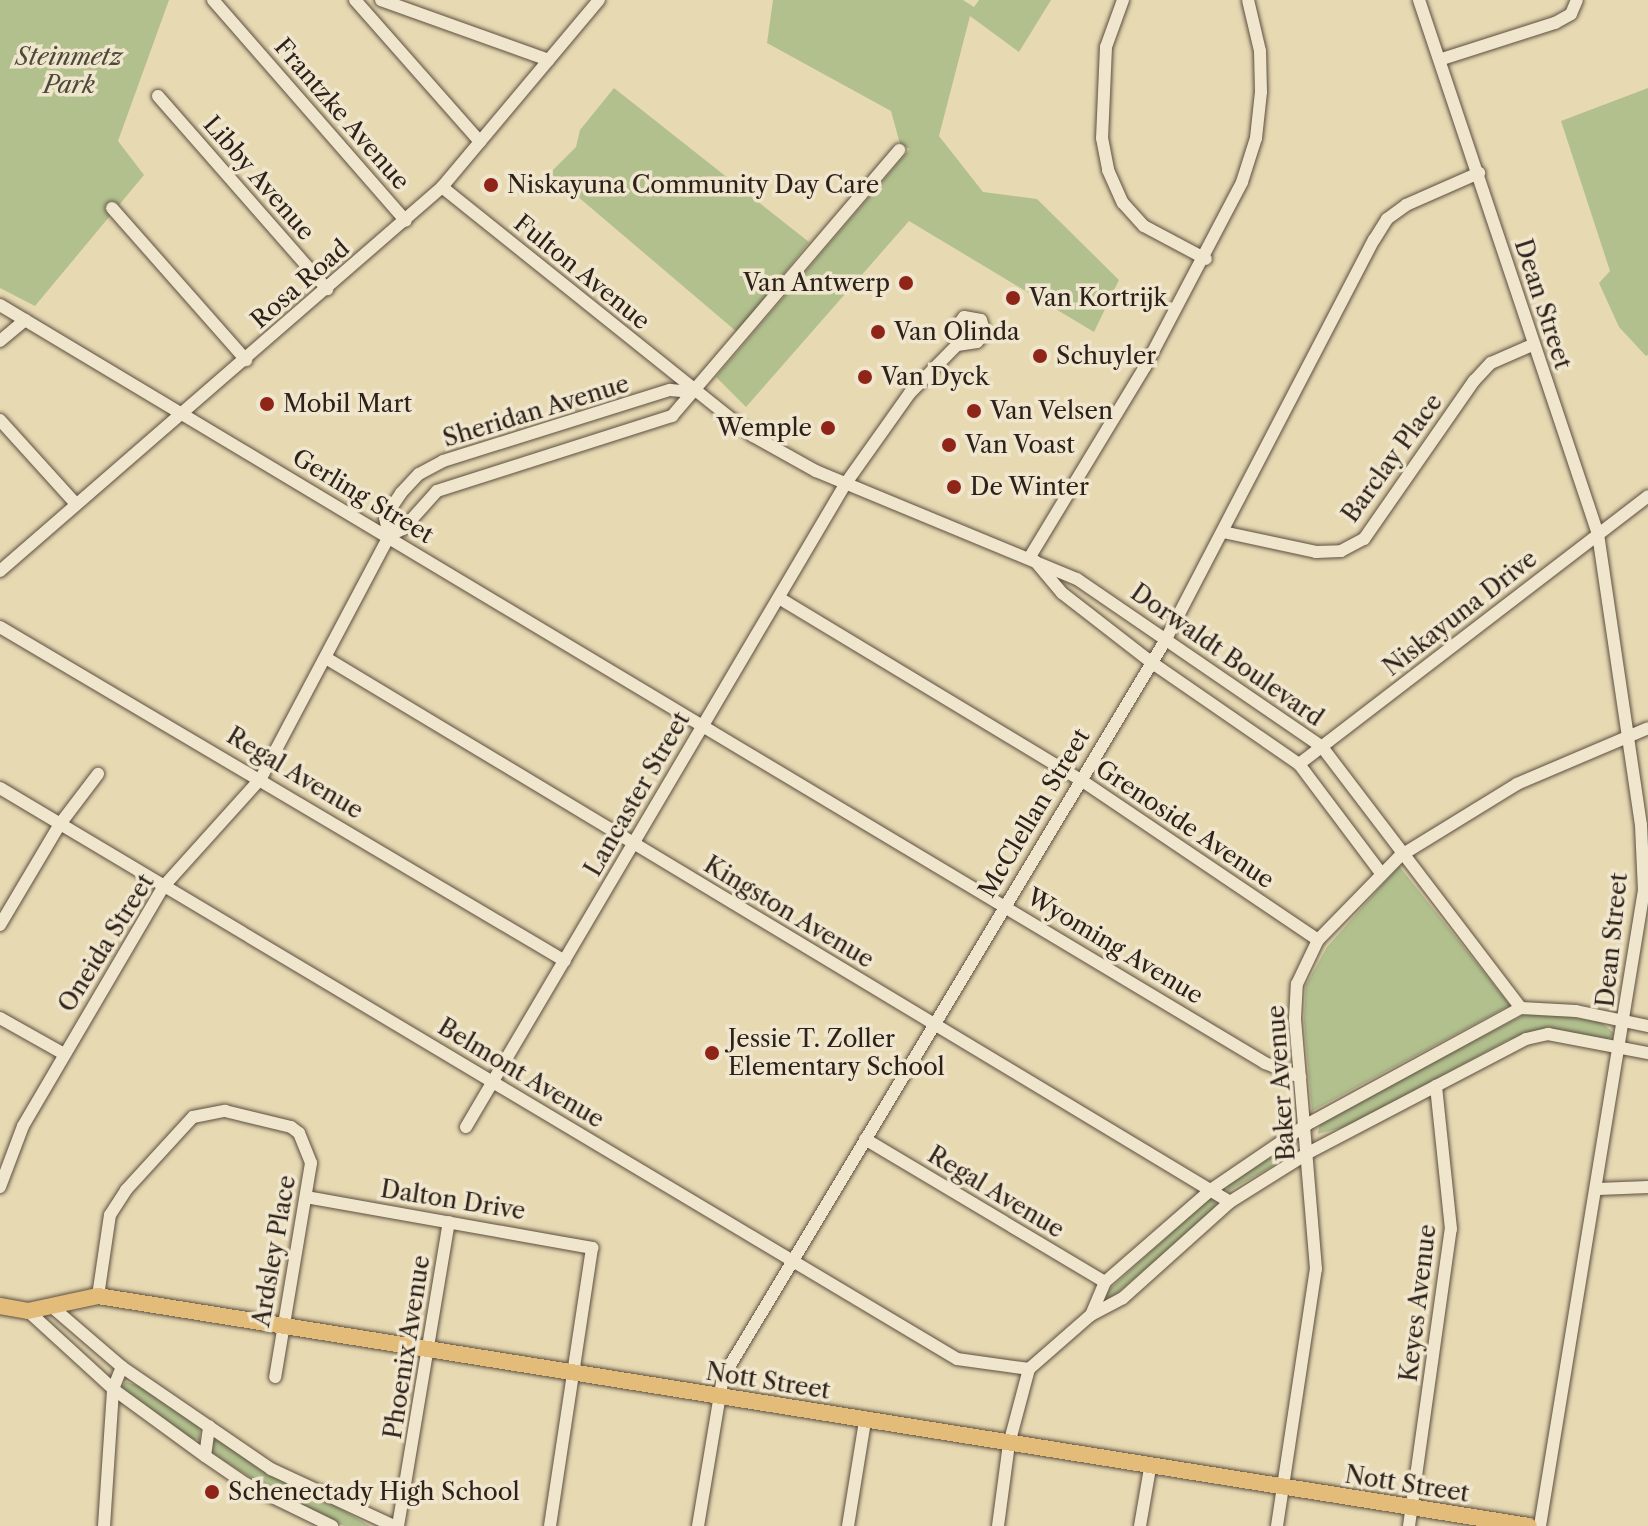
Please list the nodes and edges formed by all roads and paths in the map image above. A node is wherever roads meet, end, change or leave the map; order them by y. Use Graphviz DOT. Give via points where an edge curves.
graph roads {
  1 [pos="213,0"];
  2 [pos="355,0"];
  3 [pos="383,0"];
  4 [pos="599,0"];
  5 [pos="1123,0"];
  6 [pos="1248,0"];
  7 [pos="1419,0"];
  8 [pos="1577,0"];
  9 [pos="1442,59"];
  10 [pos="549,60"];
  11 [pos="158,96"];
  12 [pos="480,142"];
  13 [pos="899,150"];
  14 [pos="1479,173"];
  15 [pos="442,187"];
  16 [pos="112,208"];
  17 [pos="406,221"];
  18 [pos="1206,259"];
  19 [pos="327,289"];
  20 [pos="0,305"];
  21 [pos="25,320"];
  22 [pos="0,341"];
  23 [pos="957,345"];
  24 [pos="1532,345"];
  25 [pos="246,360"];
  26 [pos="693,392"];
  27 [pos="184,415"];
  28 [pos="0,420"];
  29 [pos="846,483"];
  30 [pos="1648,496"];
  31 [pos="75,503"];
  32 [pos="1223,532"];
  33 [pos="1598,534"];
  34 [pos="389,536"];
  35 [pos="1031,555"];
  36 [pos="0,571"];
  37 [pos="779,598"];
  38 [pos="0,627"];
  39 [pos="1166,639"];
  40 [pos="326,658"];
  41 [pos="1151,662"];
  42 [pos="702,725"];
  43 [pos="1648,728"];
  44 [pos="1625,737"];
  45 [pos="1322,747"];
  46 [pos="1299,764"];
  47 [pos="98,774"];
  48 [pos="261,778"];
  49 [pos="1081,780"];
  50 [pos="0,788"];
  51 [pos="60,824"];
  52 [pos="634,845"];
  53 [pos="1400,856"];
  54 [pos="1380,872"];
  55 [pos="163,887"];
  56 [pos="1004,905"];
  57 [pos="0,925"];
  58 [pos="1318,940"];
  59 [pos="565,961"];
  60 [pos="1521,1008"];
  61 [pos="0,1018"];
  62 [pos="933,1024"];
  63 [pos="1624,1024"];
  64 [pos="1648,1026"];
  65 [pos="1620,1050"];
  66 [pos="1648,1053"];
  67 [pos="64,1054"];
  68 [pos="1300,1077"];
  69 [pos="491,1081"];
  70 [pos="1436,1086"];
  71 [pos="1306,1125"];
  72 [pos="466,1127"];
  73 [pos="865,1139"];
  74 [pos="1308,1153"];
  75 [pos="0,1187"];
  76 [pos="1648,1187"];
  77 [pos="1212,1189"];
  78 [pos="1598,1189"];
  79 [pos="306,1197"];
  80 [pos="1230,1202"];
  81 [pos="449,1222"];
  82 [pos="792,1260"];
  83 [pos="1105,1282"];
  84 [pos="98,1296"];
  85 [pos="0,1306"];
  86 [pos="51,1306"];
  87 [pos="28,1311"];
  88 [pos="1091,1315"];
  89 [pos="72,1325"];
  90 [pos="283,1326"];
  91 [pos="61,1344"];
  92 [pos="429,1351"];
  93 [pos="122,1367"];
  94 [pos="1029,1369"];
  95 [pos="575,1374"];
  96 [pos="275,1377"];
  97 [pos="113,1389"];
  98 [pos="719,1397"];
  99 [pos="865,1421"];
  100 [pos="209,1426"];
  101 [pos="1009,1444"];
  102 [pos="205,1456"];
  103 [pos="1150,1468"];
  104 [pos="1284,1489"];
  105 [pos="1410,1518"];
  106 [pos="378,1523"];
  107 [pos="104,1526"];
  108 [pos="332,1526"];
  109 [pos="396,1526"];
  110 [pos="550,1526"];
  111 [pos="698,1526"];
  112 [pos="848,1526"];
  113 [pos="998,1526"];
  114 [pos="1140,1526"];
  115 [pos="1277,1526"];
  116 [pos="1529,1526"];
  117 [pos="1540,1526"];
  1 -- 17 [label="street, Frantzke Avenue"];
  2 -- 12 [label="street"];
  3 -- 10 [label="street"];
  4 -- 10 [label="street, Rosa Road"];
  5 -- 18 [label="street" via="1106,47 1102,126 1108,170 1123,203 1144,226"];
  6 -- 18 [label="street" via="1260,51 1256,138"];
  7 -- 9 [label="street, Dean Street"];
  8 -- 9 [label="street" via="1571,14 1555,23"];
  9 -- 14 [label="street, Dean Street"];
  10 -- 12 [label="street, Rosa Road"];
  11 -- 19 [label="street, Libby Avenue"];
  12 -- 15 [label="street, Rosa Road"];
  13 -- 26 [label="street, Sheridan Avenue"];
  14 -- 24 [label="street, Dean Street"];
  14 -- 32 [label="street, McClellan Street" via="1387,219"];
  15 -- 17 [label="street, Rosa Road"];
  15 -- 26 [label="street, Fulton Avenue"];
  16 -- 25 [label="street"];
  17 -- 19 [label="street, Rosa Road"];
  18 -- 35 [label="street"];
  19 -- 25 [label="street, Rosa Road"];
  20 -- 21 [label="street, Gerling Street"];
  21 -- 22 [label="street"];
  21 -- 27 [label="street, Gerling Street"];
  23 -- 29 [label="street, Lancaster Street" via="910,393"];
  24 -- 32 [label="street, Barclay Place" via="1491,363 1474,381 1364,539 1341,551 1316,552"];
  24 -- 33 [label="street, Dean Street"];
  25 -- 27 [label="street, Rosa Road"];
  26 -- 29 [label="street, Dorwaldt Boulevard" via="753,436"];
  26 -- 34 [label="street, Sheridan Avenue" via="672,416 437,491 403,529"];
  26 -- 34 [label="street, Sheridan Avenue" via="670,390 443,461 419,474 401,493 385,517"];
  27 -- 31 [label="street, Rosa Road"];
  27 -- 34 [label="street, Gerling Street"];
  28 -- 31 [label="street"];
  29 -- 35 [label="street, Dorwaldt Boulevard"];
  29 -- 37 [label="street, Lancaster Street"];
  30 -- 33 [label="street, Niskayuna Drive"];
  31 -- 36 [label="street, Rosa Road"];
  32 -- 39 [label="street, McClellan Street"];
  33 -- 44 [label="street, Dean Street"];
  33 -- 45 [label="street, Niskayuna Drive"];
  34 -- 40 [label="street, Sheridan Avenue"];
  34 -- 42 [label="street, Gerling Street"];
  35 -- 39 [label="street, Dorwaldt Boulevard"];
  35 -- 41 [label="street, Dorwaldt Boulevard" via="1062,593"];
  37 -- 42 [label="street, Lancaster Street"];
  37 -- 49 [label="street, Grenoside Avenue"];
  38 -- 48 [label="street, Regal Avenue"];
  39 -- 41 [label="street, McClellan Street"];
  39 -- 45 [label="street, Dorwaldt Boulevard"];
  40 -- 48 [label="street, Oneida Street"];
  40 -- 52 [label="street, Kingston Avenue"];
  41 -- 46 [label="street, Dorwaldt Boulevard"];
  41 -- 49 [label="street, McClellan Street"];
  42 -- 52 [label="street, Lancaster Street"];
  42 -- 56 [label="street, Wyoming Avenue"];
  43 -- 44 [label="street, Baker Avenue"];
  44 -- 53 [label="street, Baker Avenue" via="1517,784"];
  44 -- 63 [label="street, Dean Street" via="1641,825 1644,890"];
  45 -- 46 [label="street, Niskayuna Drive"];
  45 -- 53 [label="street, Dorwaldt Boulevard"];
  46 -- 54 [label="street, Dorwaldt Boulevard"];
  47 -- 51 [label="street"];
  48 -- 55 [label="street, Oneida Street"];
  48 -- 59 [label="street, Regal Avenue"];
  49 -- 56 [label="street, McClellan Street"];
  49 -- 58 [label="street, Grenoside Avenue"];
  50 -- 51 [label="street, Belmont Avenue"];
  51 -- 55 [label="street, Belmont Avenue"];
  51 -- 57 [label="street"];
  52 -- 59 [label="street, Lancaster Street"];
  52 -- 62 [label="street, Kingston Avenue"];
  53 -- 54 [label="street, Baker Avenue"];
  53 -- 60 [label="street, Dorwaldt Boulevard"];
  54 -- 58 [label="street, Baker Avenue"];
  55 -- 67 [label="street, Oneida Street"];
  55 -- 69 [label="street, Belmont Avenue"];
  56 -- 62 [label="street, McClellan Street"];
  56 -- 68 [label="street, Wyoming Avenue" via="1265,1063"];
  58 -- 68 [label="street, Baker Avenue" via="1297,984"];
  59 -- 69 [label="street, Lancaster Street"];
  60 -- 63 [label="street" via="1576,1011"];
  60 -- 71 [label="street"];
  61 -- 67 [label="street"];
  62 -- 73 [label="street, McClellan Street"];
  62 -- 77 [label="street, Kingston Avenue"];
  63 -- 64 [label="street"];
  63 -- 65 [label="street, Dean Street"];
  65 -- 66 [label="street"];
  65 -- 70 [label="street" via="1548,1034 1507,1047"];
  65 -- 78 [label="street, Dean Street"];
  67 -- 75 [label="street, Oneida Street" via="23,1126"];
  68 -- 71 [label="street, Baker Avenue"];
  69 -- 72 [label="street, Lancaster Street"];
  69 -- 82 [label="street, Belmont Avenue"];
  70 -- 74 [label="street"];
  70 -- 105 [label="street, Keyes Avenue" via="1451,1229"];
  71 -- 74 [label="street, Baker Avenue"];
  71 -- 77 [label="street"];
  73 -- 82 [label="street, McClellan Street"];
  73 -- 83 [label="street, Regal Avenue"];
  74 -- 80 [label="street"];
  74 -- 104 [label="street, Baker Avenue" via="1316,1269"];
  76 -- 78 [label="street"];
  77 -- 80 [label="street, Kingston Avenue"];
  77 -- 83 [label="street"];
  78 -- 117 [label="street, Dean Street"];
  79 -- 81 [label="street, Dalton Drive"];
  79 -- 84 [label="street, Ardsley Place" via="311,1163 299,1133 225,1111 193,1117 110,1215"];
  79 -- 90 [label="street, Ardsley Place"];
  80 -- 88 [label="street" via="1123,1298"];
  81 -- 92 [label="street, Phoenix Avenue"];
  81 -- 95 [label="street, Dalton Drive" via="592,1248"];
  82 -- 94 [label="street, Belmont Avenue" via="957,1359"];
  82 -- 98 [label="street, McClellan Street" via="723,1377"];
  83 -- 88 [label="street"];
  84 -- 86 [label="main road, Nott Street"];
  84 -- 90 [label="main road, Nott Street"];
  85 -- 87 [label="main road, Nott Street"];
  86 -- 87 [label="main road, Nott Street"];
  86 -- 89 [label="street"];
  87 -- 91 [label="street"];
  88 -- 94 [label="street"];
  89 -- 91 [label="street"];
  89 -- 93 [label="street"];
  90 -- 92 [label="main road, Nott Street"];
  90 -- 96 [label="street, Ardsley Place"];
  91 -- 97 [label="street"];
  92 -- 95 [label="main road, Nott Street"];
  92 -- 109 [label="street, Phoenix Avenue"];
  93 -- 97 [label="street"];
  93 -- 100 [label="street"];
  94 -- 101 [label="street"];
  95 -- 98 [label="main road, Nott Street"];
  95 -- 110 [label="street"];
  97 -- 102 [label="street"];
  97 -- 107 [label="street"];
  98 -- 99 [label="main road, Nott Street"];
  98 -- 111 [label="street, McClellan Street"];
  99 -- 101 [label="main road, Nott Street"];
  99 -- 112 [label="street"];
  100 -- 102 [label="street"];
  100 -- 106 [label="street" via="271,1469"];
  101 -- 103 [label="main road, Nott Street"];
  101 -- 113 [label="street"];
  102 -- 108 [label="street" via="246,1484"];
  103 -- 104 [label="main road, Nott Street"];
  103 -- 114 [label="street"];
  104 -- 105 [label="main road, Nott Street"];
  104 -- 115 [label="street, Baker Avenue"];
  105 -- 116 [label="main road, Nott Street"];
  106 -- 109 [label="street"];
}
